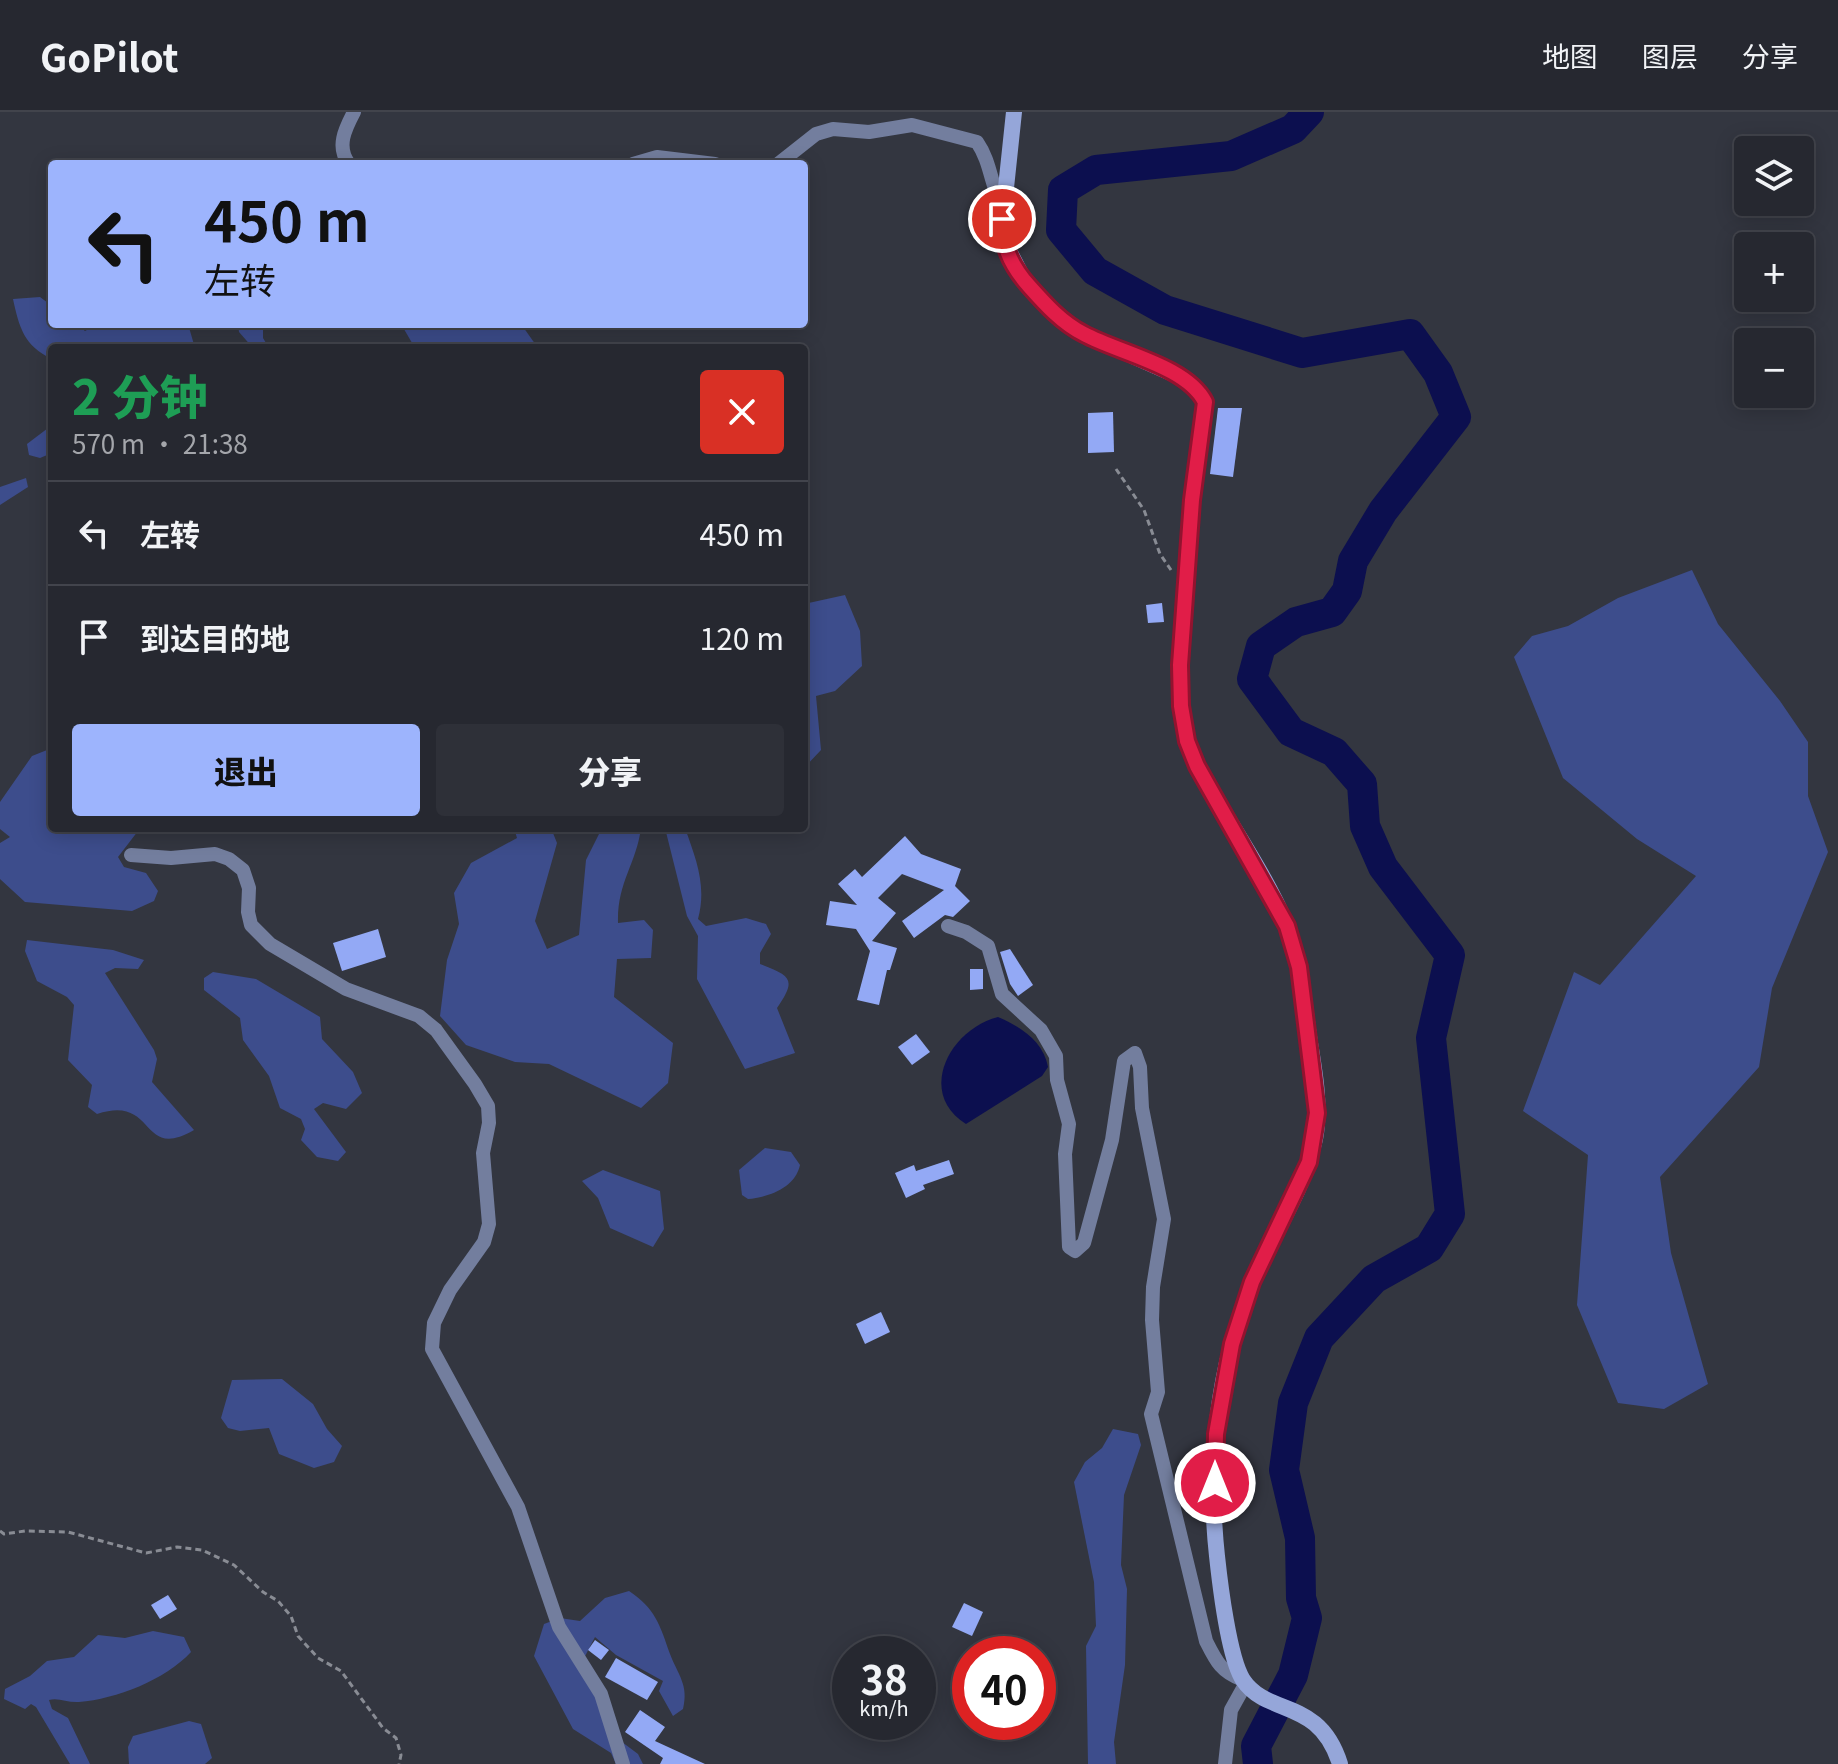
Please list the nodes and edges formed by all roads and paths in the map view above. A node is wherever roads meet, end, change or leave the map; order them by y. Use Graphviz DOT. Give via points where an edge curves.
graph roads {
  1 [pos="354,112"];
  2 [pos="1014,112"];
  3 [pos="347,160"];
  4 [pos="647,160"];
  5 [pos="682,160"];
  6 [pos="783,160"];
  7 [pos="1003,209"];
  8 [pos="1116,469"];
  9 [pos="1188,590"];
  10 [pos="131,855"];
  11 [pos="948,926"];
  12 [pos="0,1531"];
  13 [pos="1245,1681"];
  14 [pos="399,1764"];
  15 [pos="623,1764"];
  16 [pos="1225,1764"];
  17 [pos="1340,1764"];
  1 -- 3 [label="street" via="342,141"];
  2 -- 7 [label="street"];
  4 -- 5 [label="street"];
  6 -- 7 [label="street" via="822,130 869,132 912,125 941,130 977,142"];
  7 -- 9 [label="street" via="1006,250 1051,310 1083,334 1189,381 1205,402 1192,500"];
  8 -- 9 [label="path" via="1144,510 1160,554"];
  9 -- 13 [label="street" via="1180,665 1187,741 1287,926 1299,967 1316,1077 1316,1136 1309,1162 1252,1282 1219,1406 1217,1555 1230,1633"];
  10 -- 15 [label="street" via="215,854 229,859 243,870 251,925 270,944 355,993 419,1016 436,1030 488,1106 483,1153 489,1224 484,1242 434,1323 432,1349 518,1507 559,1627 601,1694"];
  11 -- 13 [label="street" via="988,946 1002,994 1041,1030 1056,1056 1069,1124 1069,1247 1075,1251 1084,1243 1112,1140 1124,1061 1135,1053 1164,1219 1153,1287 1158,1392 1151,1414 1206,1641 1218,1665"];
  12 -- 14 [label="path" via="68,1532 146,1553 177,1547 202,1550 234,1565 278,1601 318,1658 341,1671 396,1738"];
  13 -- 16 [label="street" via="1231,1710"];
  13 -- 17 [label="street" via="1325,1733"];
}
